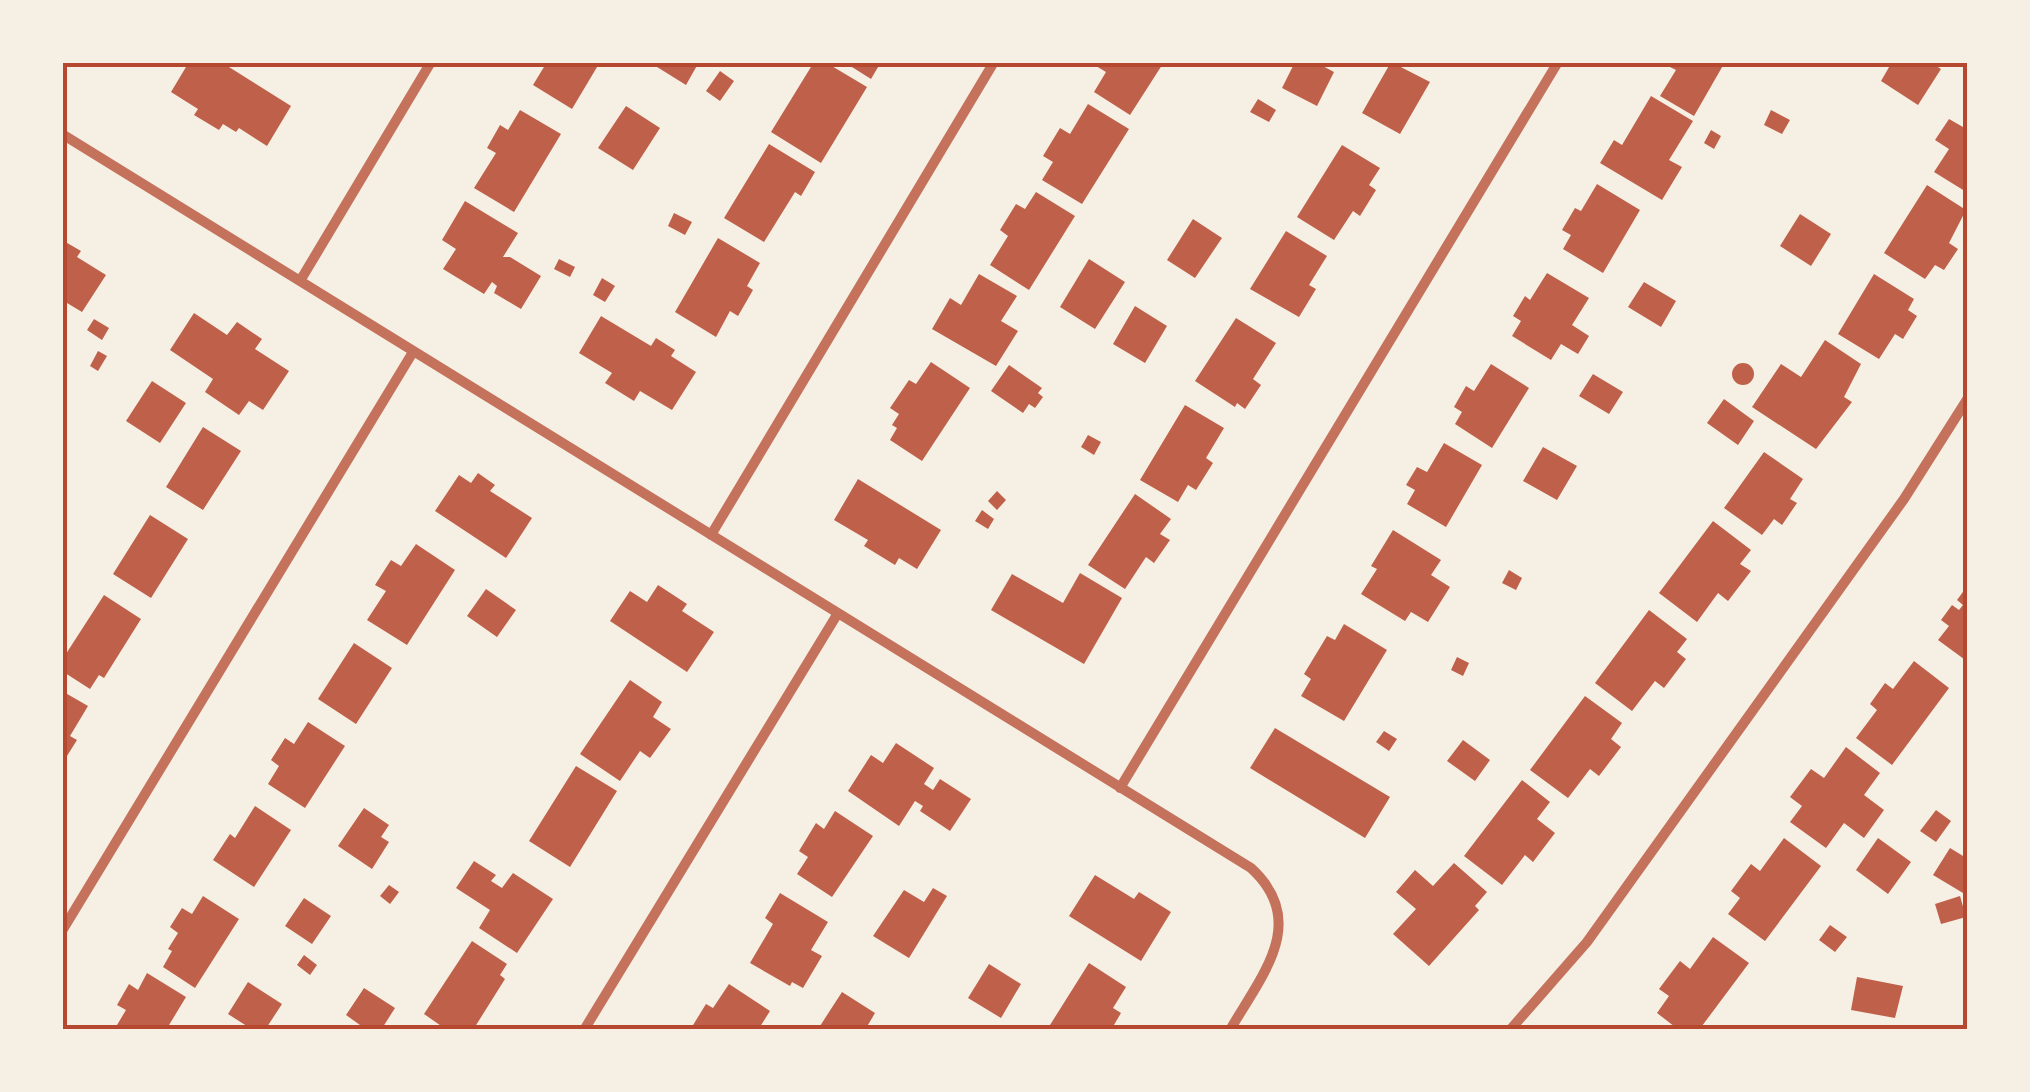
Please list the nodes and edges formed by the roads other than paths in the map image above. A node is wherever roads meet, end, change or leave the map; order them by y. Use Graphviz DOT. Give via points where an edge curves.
graph roads {
  1 [pos="431,62"];
  2 [pos="994,62"];
  3 [pos="1558,62"];
  4 [pos="62,134"];
  5 [pos="300,282"];
  6 [pos="414,352"];
  7 [pos="1968,398"];
  8 [pos="711,535"];
  9 [pos="838,614"];
  10 [pos="1120,788"];
  11 [pos="62,931"];
  12 [pos="584,1030"];
  13 [pos="1230,1030"];
  14 [pos="1510,1030"];
  1 -- 5 [label="street"];
  2 -- 8 [label="street"];
  3 -- 10 [label="street"];
  4 -- 5 [label="street"];
  5 -- 6 [label="street"];
  6 -- 8 [label="street"];
  6 -- 11 [label="street"];
  7 -- 14 [label="street" via="1904,499 1598,926"];
  8 -- 9 [label="street"];
  9 -- 10 [label="street"];
  9 -- 12 [label="street"];
  10 -- 13 [label="street" via="1251,868 1278,905 1274,954"];
}
